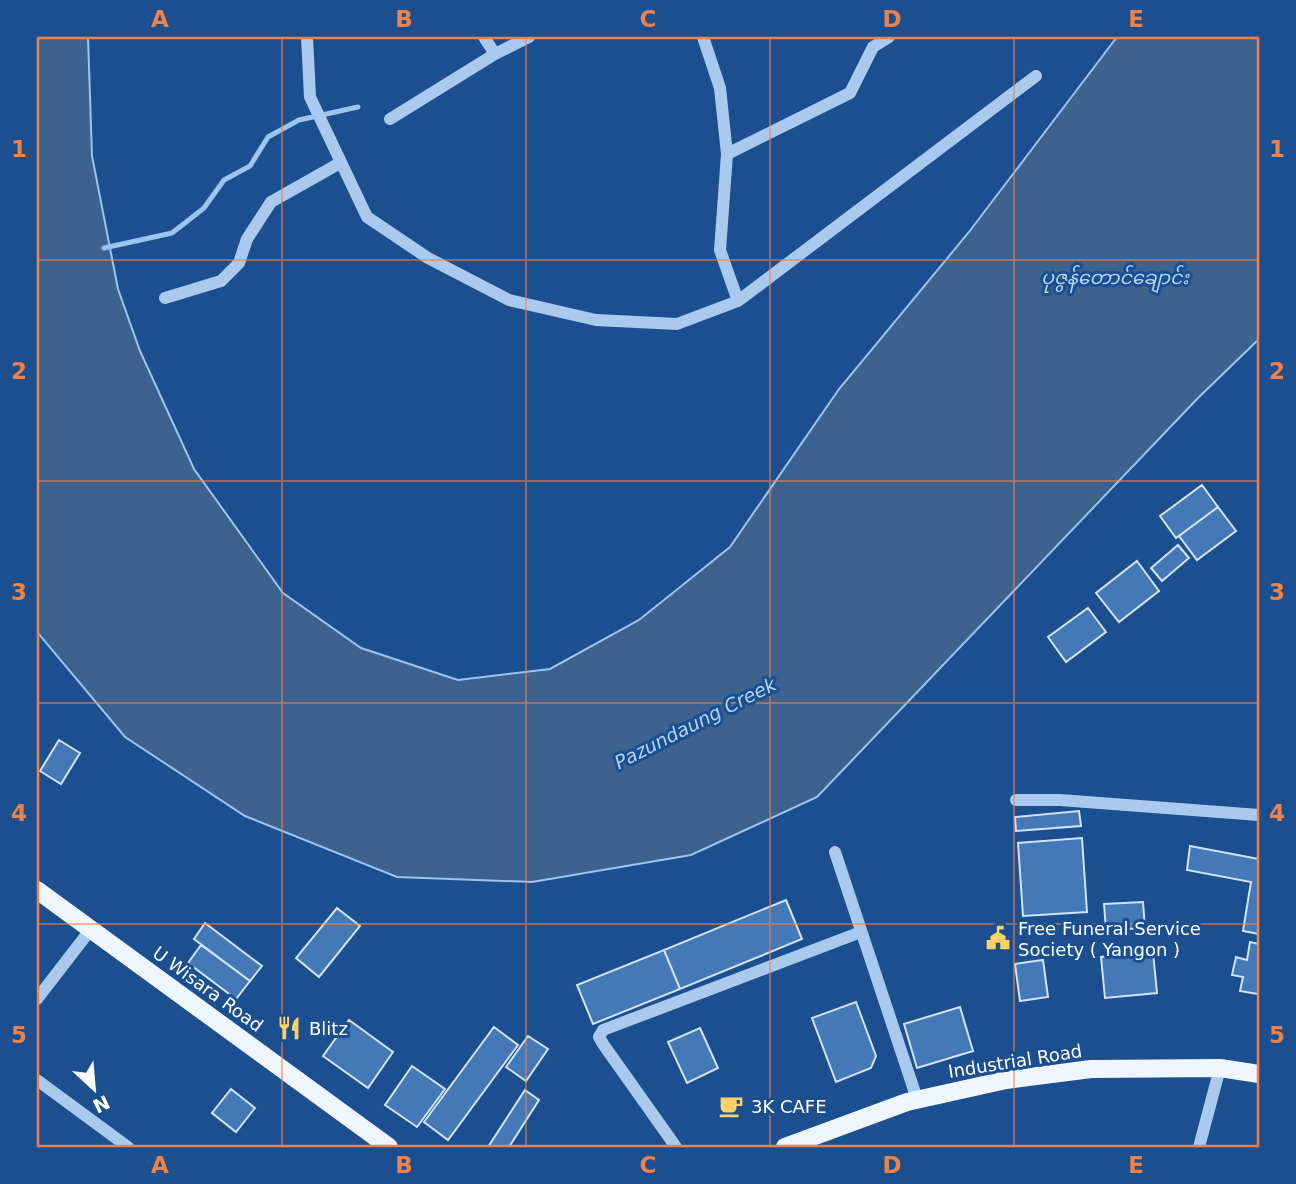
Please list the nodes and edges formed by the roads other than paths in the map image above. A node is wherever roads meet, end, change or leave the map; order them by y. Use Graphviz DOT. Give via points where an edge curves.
graph roads {
  1 [pos="307,37"];
  2 [pos="484,37"];
  3 [pos="529,37"];
  4 [pos="703,37"];
  5 [pos="889,37"];
  6 [pos="495,54"];
  7 [pos="1036,76"];
  8 [pos="390,119"];
  9 [pos="727,153"];
  10 [pos="340,163"];
  11 [pos="165,298"];
  12 [pos="738,301"];
  13 [pos="1016,800"];
  14 [pos="1259,815"];
  15 [pos="835,852"];
  16 [pos="37,890"];
  17 [pos="91,929"];
  18 [pos="861,932"];
  19 [pos="37,999"];
  20 [pos="1220,1068"];
  21 [pos="1259,1074"];
  22 [pos="37,1080"];
  23 [pos="917,1099"];
  24 [pos="128,1147"];
  25 [pos="389,1147"];
  26 [pos="676,1147"];
  27 [pos="785,1147"];
  28 [pos="1199,1147"];
  1 -- 10 [label="street" via="310,97"];
  2 -- 6 [label="street"];
  3 -- 6 [label="street"];
  4 -- 9 [label="street" via="720,88"];
  5 -- 9 [label="street" via="873,47 850,93"];
  6 -- 8 [label="street"];
  7 -- 12 [label="street"];
  9 -- 12 [label="street" via="720,250"];
  10 -- 11 [label="street" via="271,202 247,239 239,263 221,281"];
  10 -- 12 [label="street" via="367,217 428,258 509,300 596,320 677,324"];
  13 -- 14 [label="street"];
  15 -- 18 [label="street"];
  16 -- 17 [label="main road, U Wisara Road"];
  17 -- 19 [label="street"];
  17 -- 25 [label="main road, U Wisara Road"];
  18 -- 23 [label="street"];
  18 -- 26 [label="street" via="603,1030 603,1044"];
  20 -- 21 [label="main road, Industrial Road"];
  20 -- 23 [label="main road, Industrial Road" via="1091,1069 1006,1080"];
  20 -- 28 [label="street"];
  22 -- 24 [label="street"];
  23 -- 27 [label="main road, Industrial Road"];
}
